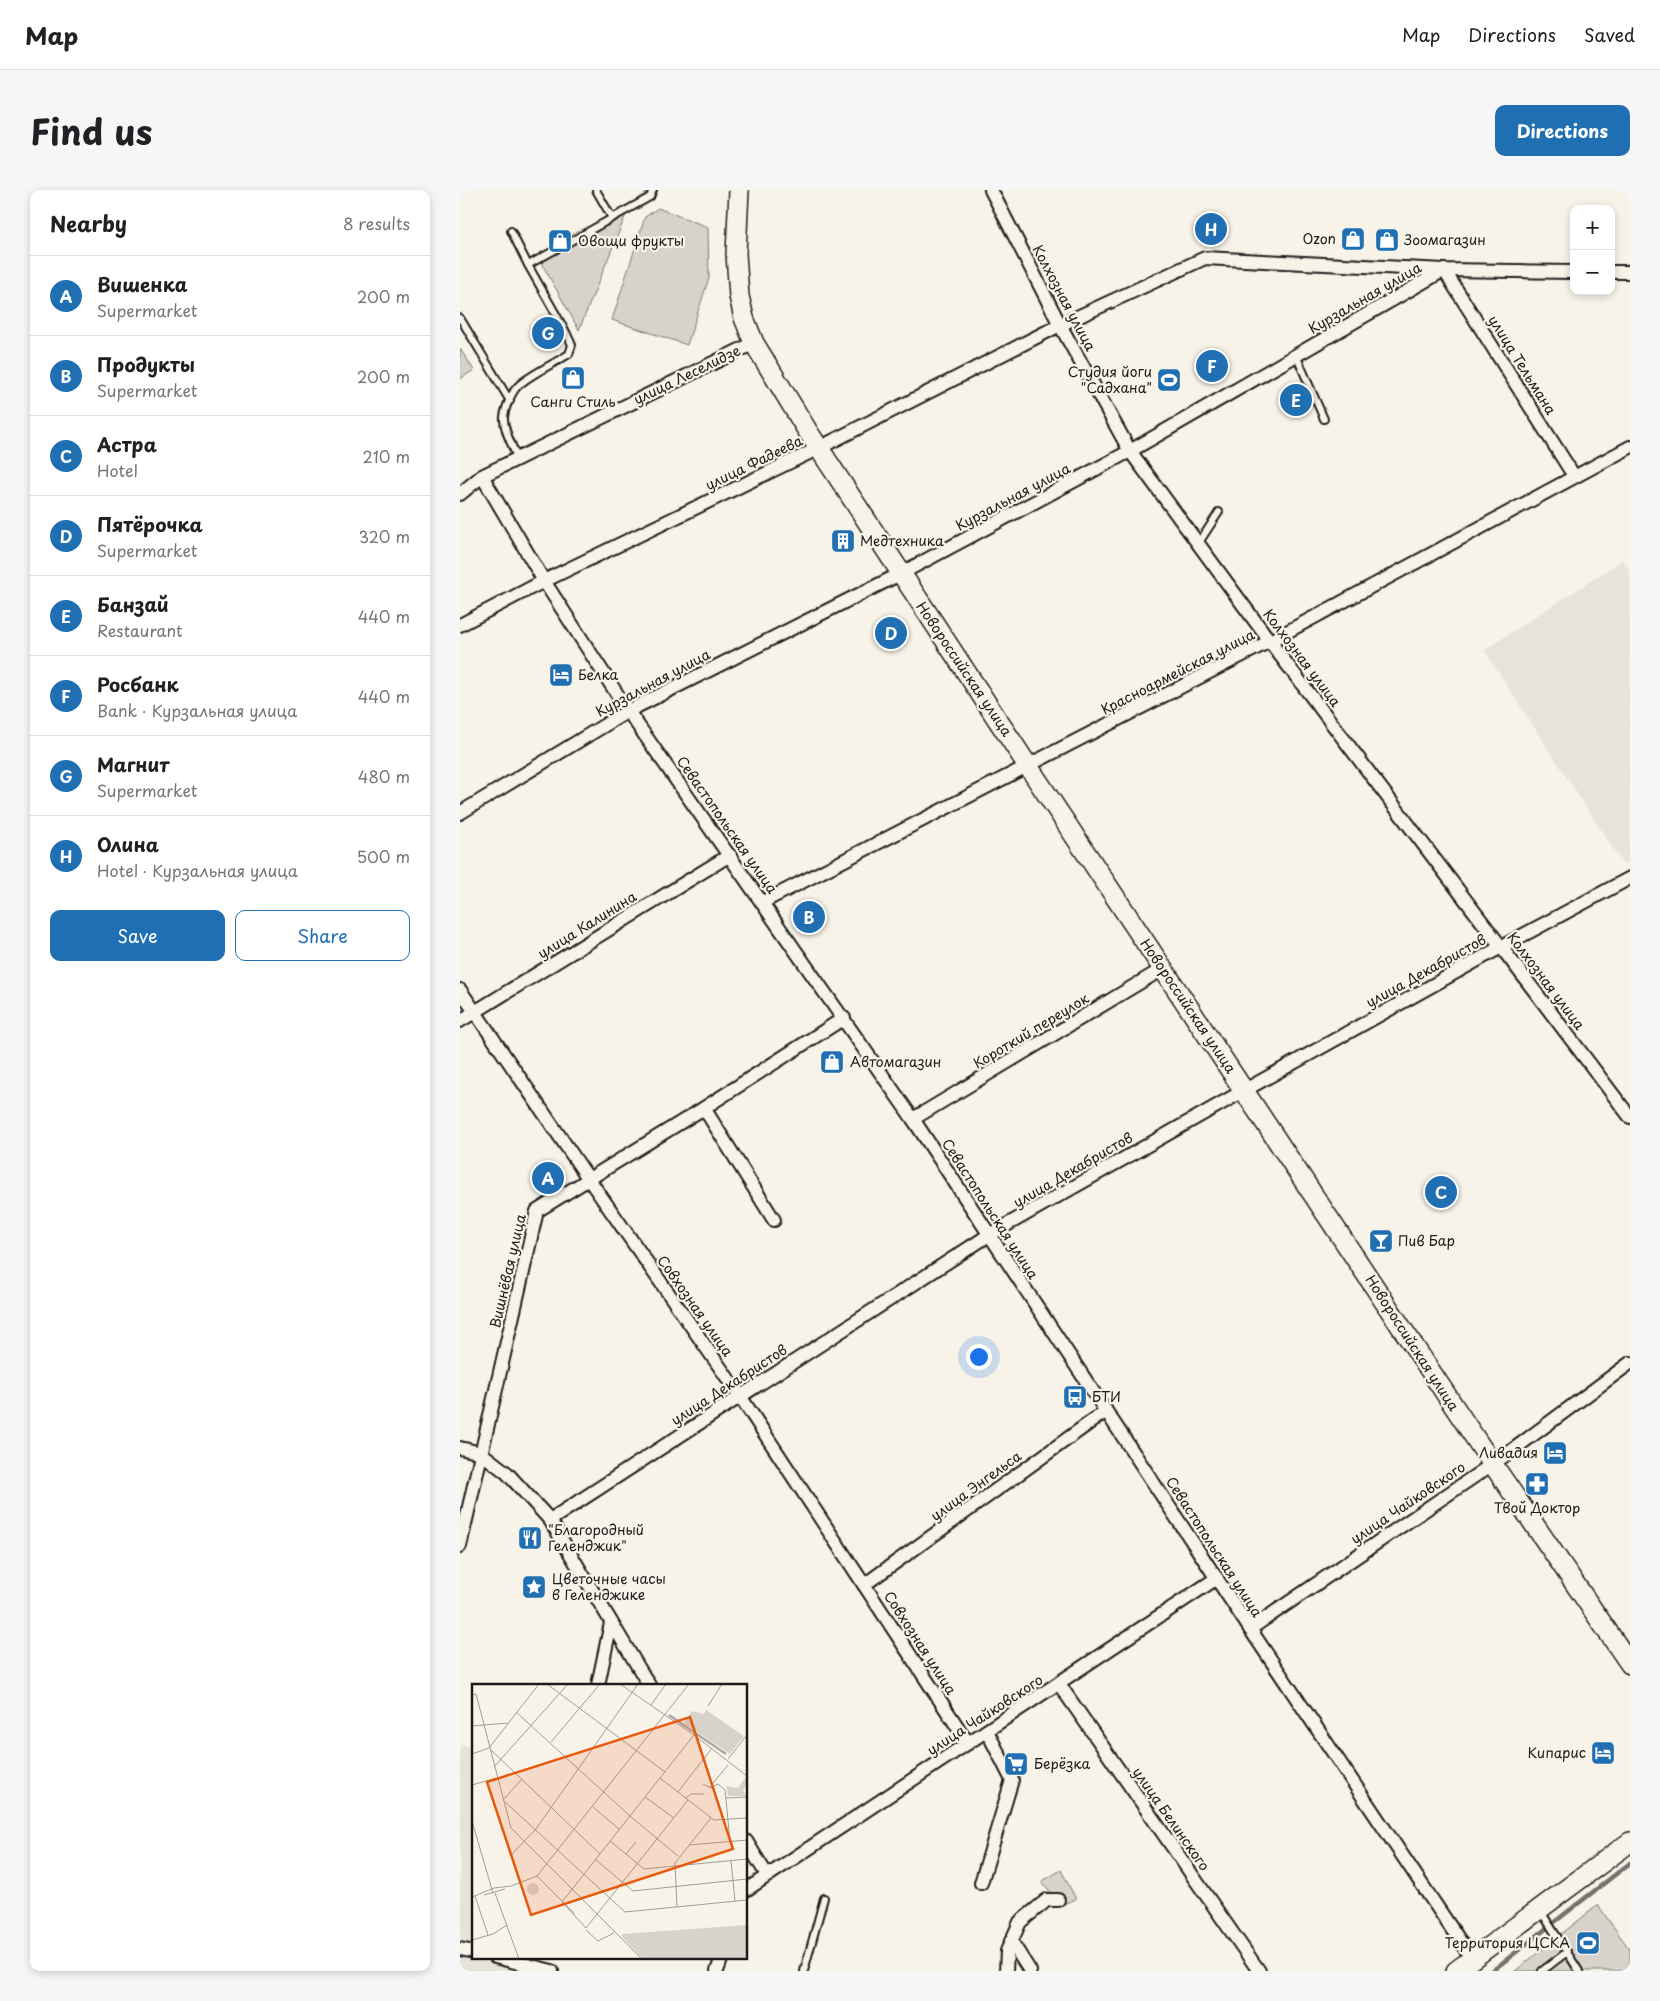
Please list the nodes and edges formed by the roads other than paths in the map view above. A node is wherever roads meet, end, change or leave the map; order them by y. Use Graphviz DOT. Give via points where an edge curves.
graph roads {
  1 [pos="596,190"];
  2 [pos="653,190"];
  3 [pos="739,190"];
  4 [pos="991,190"];
  5 [pos="612,218"];
  6 [pos="511,231"];
  7 [pos="528,265"];
  8 [pos="1444,270"];
  9 [pos="1570,272"];
  10 [pos="1615,272"];
  11 [pos="1630,272"];
  12 [pos="460,318"];
  13 [pos="1060,325"];
  14 [pos="754,342"];
  15 [pos="1296,355"];
  16 [pos="510,401"];
  17 [pos="1324,419"];
  18 [pos="1630,447"];
  19 [pos="819,448"];
  20 [pos="1130,451"];
  21 [pos="517,458"];
  22 [pos="482,476"];
  23 [pos="1574,476"];
  24 [pos="460,480"];
  25 [pos="460,494"];
  26 [pos="1218,512"];
  27 [pos="1198,544"];
  28 [pos="900,574"];
  29 [pos="544,581"];
  30 [pos="460,625"];
  31 [pos="1270,641"];
  32 [pos="628,711"];
  33 [pos="1028,766"];
  34 [pos="460,813"];
  35 [pos="730,855"];
  36 [pos="1630,878"];
  37 [pos="763,902"];
  38 [pos="1501,947"];
  39 [pos="1164,968"];
  40 [pos="460,990"];
  41 [pos="475,1012"];
  42 [pos="844,1018"];
  43 [pos="460,1021"];
  44 [pos="1244,1090"];
  45 [pos="704,1108"];
  46 [pos="1630,1117"];
  47 [pos="913,1119"];
  48 [pos="588,1179"];
  49 [pos="774,1220"];
  50 [pos="989,1235"];
  51 [pos="1630,1363"];
  52 [pos="740,1396"];
  53 [pos="1106,1410"];
  54 [pos="460,1448"];
  55 [pos="481,1453"];
  56 [pos="1492,1464"];
  57 [pos="550,1520"];
  58 [pos="460,1546"];
  59 [pos="1217,1578"];
  60 [pos="864,1585"];
  61 [pos="611,1623"];
  62 [pos="1250,1629"];
  63 [pos="1630,1664"];
  64 [pos="598,1684"];
  65 [pos="649,1684"];
  66 [pos="1059,1684"];
  67 [pos="987,1731"];
  68 [pos="968,1743"];
  69 [pos="1630,1842"];
  70 [pos="748,1844"];
  71 [pos="767,1875"];
  72 [pos="981,1883"];
  73 [pos="748,1889"];
  74 [pos="824,1898"];
  75 [pos="1058,1900"];
  76 [pos="1540,1909"];
  77 [pos="1012,1941"];
  78 [pos="1567,1952"];
  79 [pos="500,1958"];
  80 [pos="722,1958"];
  81 [pos="1472,1959"];
  82 [pos="537,1965"];
  83 [pos="552,1971"];
  84 [pos="717,1971"];
  85 [pos="804,1971"];
  86 [pos="1006,1971"];
  87 [pos="1030,1971"];
  88 [pos="1259,1971"];
  89 [pos="1456,1971"];
  90 [pos="1542,1971"];
  91 [pos="1580,1971"];
  1 -- 5 [label="lane"];
  2 -- 5 [label="lane" via="650,197"];
  3 -- 14 [label="street, улица Леселидзе" via="736,254 739,296"];
  4 -- 13 [label="street, Колхозная улица"];
  5 -- 7 [label="lane"];
  6 -- 7 [label="lane"];
  7 -- 16 [label="lane" via="572,345 569,354 518,386"];
  8 -- 9 [label="street, Курзальная улица"];
  8 -- 13 [label="street, Курзальная улица" via="1205,258"];
  8 -- 15 [label="street, Курзальная улица"];
  8 -- 23 [label="street, улица Тельмана"];
  10 -- 11 [label="street"];
  12 -- 16 [label="lane"];
  13 -- 19 [label="street, улица Фадеева"];
  13 -- 20 [label="street, Колхозная улица"];
  14 -- 19 [label="street, Новороссийская улица"];
  14 -- 21 [label="street, улица Леселидзе"];
  15 -- 17 [label="lane"];
  15 -- 20 [label="street, Курзальная улица"];
  16 -- 21 [label="lane" via="504,417"];
  18 -- 23 [label="street, Красноармейская улица"];
  19 -- 28 [label="street, Новороссийская улица"];
  19 -- 29 [label="street, улица Фадеева"];
  20 -- 27 [label="street, Колхозная улица"];
  20 -- 28 [label="street, Курзальная улица"];
  21 -- 22 [label="street, улица Леселидзе"];
  22 -- 24 [label="street, улица Леселидзе"];
  22 -- 25 [label="street, улица Леселидзе"];
  22 -- 29 [label="street, Севастопольская улица"];
  23 -- 31 [label="street, Красноармейская улица"];
  26 -- 27 [label="lane"];
  27 -- 31 [label="street, Колхозная улица"];
  28 -- 32 [label="street, Курзальная улица"];
  28 -- 33 [label="street, Новороссийская улица"];
  29 -- 30 [label="street, улица Фадеева"];
  29 -- 32 [label="street, Севастопольская улица"];
  31 -- 33 [label="street, Красноармейская улица"];
  31 -- 38 [label="street, Колхозная улица"];
  32 -- 34 [label="street, Курзальная улица"];
  32 -- 35 [label="street, Севастопольская улица"];
  33 -- 37 [label="street, Красноармейская улица"];
  33 -- 39 [label="street, Новороссийская улица"];
  35 -- 37 [label="street, Севастопольская улица"];
  35 -- 41 [label="street, улица Калинина"];
  36 -- 38 [label="street, улица Декабристов"];
  37 -- 42 [label="street, Севастопольская улица"];
  38 -- 44 [label="street, улица Декабристов"];
  38 -- 46 [label="street, Колхозная улица"];
  39 -- 44 [label="street, Новороссийская улица"];
  39 -- 47 [label="street, Короткий переулок"];
  40 -- 41 [label="street, Совхозная улица"];
  41 -- 43 [label="street, улица Калинина"];
  41 -- 48 [label="street, Совхозная улица"];
  42 -- 45 [label="street, Вишнёвая улица"];
  42 -- 47 [label="street, Севастопольская улица"];
  44 -- 50 [label="street, улица Декабристов"];
  44 -- 56 [label="street, Новороссийская улица"];
  45 -- 48 [label="street, Вишнёвая улица"];
  45 -- 49 [label="street"];
  47 -- 50 [label="street, Севастопольская улица"];
  48 -- 52 [label="street, Совхозная улица"];
  48 -- 55 [label="street, Вишнёвая улица" via="537,1211"];
  50 -- 52 [label="street, улица Декабристов"];
  50 -- 53 [label="street, Севастопольская улица"];
  51 -- 56 [label="street, улица Чайковского"];
  52 -- 57 [label="street, улица Декабристов"];
  52 -- 60 [label="street, Совхозная улица"];
  53 -- 59 [label="street, Севастопольская улица"];
  53 -- 60 [label="street, улица Энгельса"];
  54 -- 55 [label="street"];
  55 -- 57 [label="street" via="507,1473"];
  55 -- 58 [label="street, Вишнёвая улица"];
  56 -- 62 [label="street, улица Чайковского"];
  56 -- 63 [label="street, Новороссийская улица"];
  57 -- 61 [label="street"];
  59 -- 62 [label="street, Севастопольская улица"];
  59 -- 66 [label="street, улица Чайковского"];
  60 -- 68 [label="street, Совхозная улица"];
  61 -- 64 [label="street"];
  61 -- 65 [label="street"];
  62 -- 81 [label="street, Севастопольская улица"];
  66 -- 67 [label="street, улица Чайковского"];
  66 -- 88 [label="street, улица Белинского"];
  67 -- 68 [label="street, улица Чайковского"];
  67 -- 72 [label="street" via="1012,1780"];
  68 -- 71 [label="street, улица Чайковского"];
  69 -- 76 [label="street"];
  70 -- 71 [label="street"];
  71 -- 73 [label="street, улица Чайковского"];
  74 -- 85 [label="lane"];
  75 -- 77 [label="street" via="1047,1900 1020,1922"];
  76 -- 78 [label="lane"];
  76 -- 81 [label="street"];
  77 -- 86 [label="street" via="1007,1951"];
  77 -- 87 [label="street"];
  78 -- 90 [label="lane"];
  78 -- 91 [label="lane"];
  79 -- 82 [label="street"];
  80 -- 84 [label="street"];
  81 -- 89 [label="street"];
  82 -- 83 [label="street"];
}
